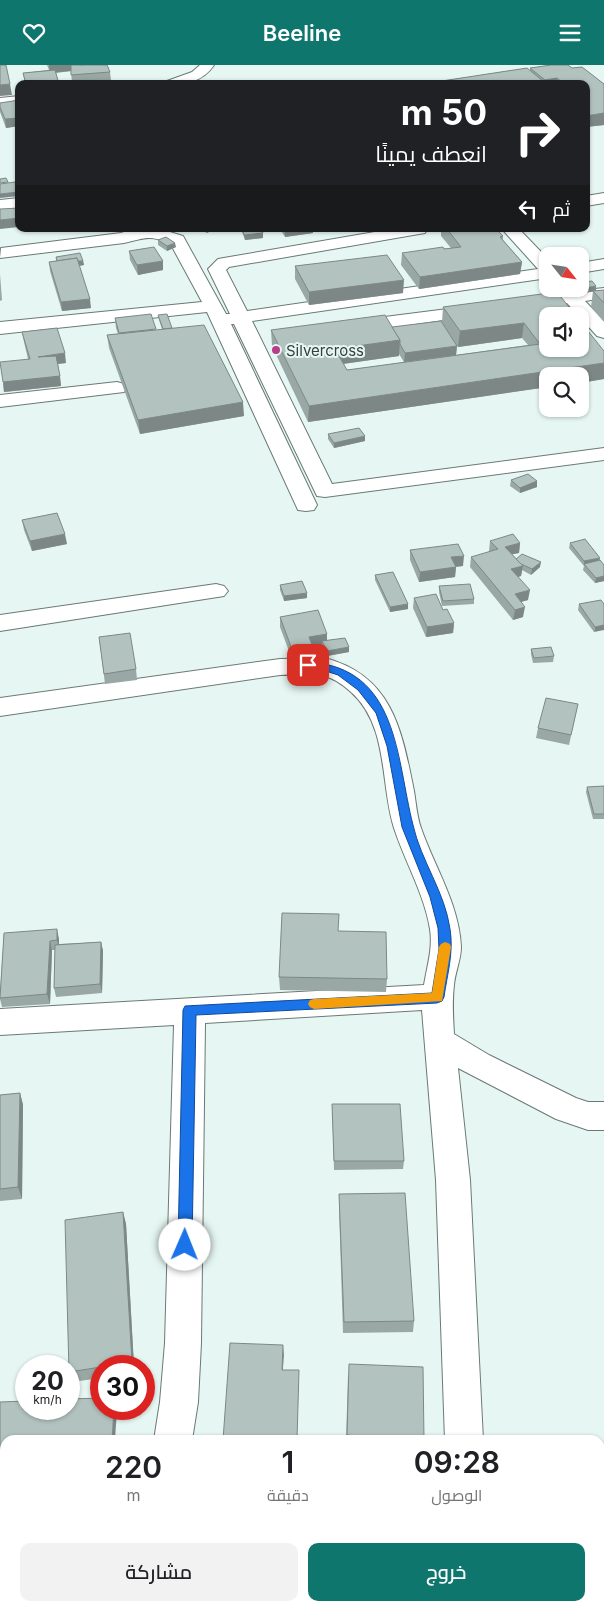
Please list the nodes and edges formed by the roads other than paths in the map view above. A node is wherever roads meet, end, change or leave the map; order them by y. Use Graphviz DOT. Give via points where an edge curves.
graph roads {
  1 [pos="207,65"];
  2 [pos="184,80"];
  3 [pos="15,100"];
  4 [pos="0,101"];
  5 [pos="604,198"];
  6 [pos="590,200"];
  7 [pos="15,203"];
  8 [pos="0,205"];
  9 [pos="138,232"];
  10 [pos="145,232"];
  11 [pos="402,232"];
  12 [pos="513,232"];
  13 [pos="1,253"];
  14 [pos="539,262"];
  15 [pos="604,264"];
  16 [pos="589,266"];
  17 [pos="539,273"];
  18 [pos="589,293"];
  19 [pos="604,293"];
  20 [pos="550,297"];
  21 [pos="572,297"];
  22 [pos="514,305"];
  23 [pos="494,308"];
  24 [pos="224,315"];
  25 [pos="0,328"];
  26 [pos="338,329"];
  27 [pos="604,332"];
  28 [pos="261,339"];
  29 [pos="230,344"];
  30 [pos="117,387"];
  31 [pos="0,401"];
  32 [pos="604,454"];
  33 [pos="306,505"];
  34 [pos="216,591"];
  35 [pos="0,623"];
  36 [pos="0,707"];
  37 [pos="437,997"];
  38 [pos="190,1010"];
  39 [pos="0,1022"];
  40 [pos="441,1042"];
  41 [pos="604,1116"];
  42 [pos="174,1435"];
  43 [pos="464,1435"];
  1 -- 2 [label="street" via="204,71"];
  3 -- 4 [label="street"];
  5 -- 6 [label="street"];
  7 -- 8 [label="street"];
  9 -- 13 [label="street" via="124,238"];
  10 -- 24 [label="street" via="177,240"];
  11 -- 24 [label="street" via="224,263 217,269"];
  12 -- 14 [label="street"];
  15 -- 16 [label="street"];
  17 -- 24 [label="street"];
  18 -- 19 [label="street"];
  20 -- 22 [label="street"];
  21 -- 27 [label="street"];
  23 -- 26 [label="street"];
  24 -- 25 [label="street"];
  24 -- 28 [label="street"];
  24 -- 29 [label="street"];
  28 -- 29 [label="street"];
  28 -- 32 [label="street" via="324,491"];
  29 -- 33 [label="street"];
  30 -- 31 [label="street"];
  34 -- 35 [label="street"];
  36 -- 37 [label="street" via="280,667 325,666 342,673 361,687 381,712 392,746 407,827 436,897 444,928 446,949"];
  37 -- 38 [label="street"];
  37 -- 40 [label="street"];
  38 -- 39 [label="street"];
  38 -- 42 [label="street" via="183,1343"];
  40 -- 41 [label="street" via="567,1109 588,1116"];
  40 -- 43 [label="street" via="458,1266"];
}
